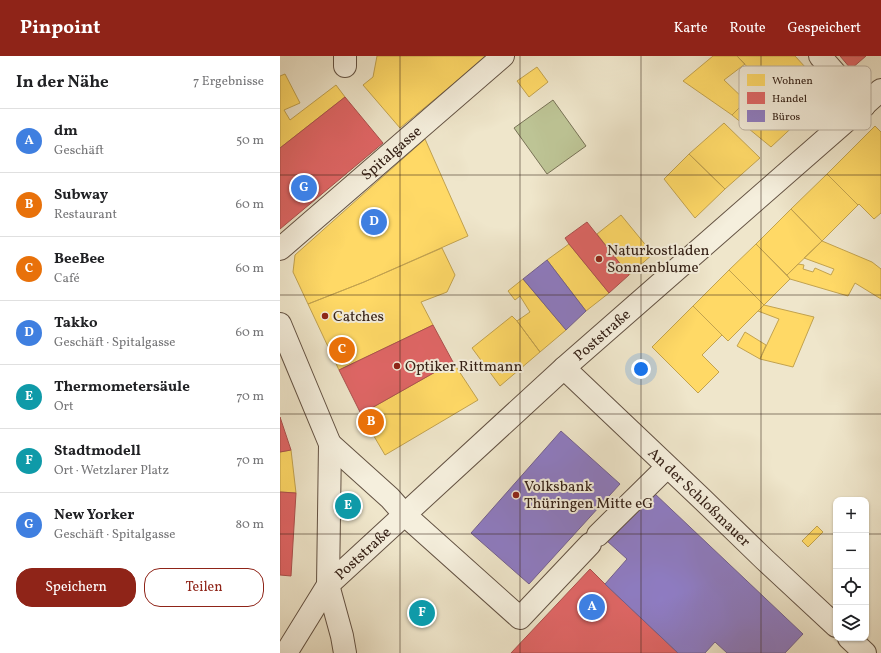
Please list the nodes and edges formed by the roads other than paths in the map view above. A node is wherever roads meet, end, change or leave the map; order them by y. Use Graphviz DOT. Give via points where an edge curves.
graph roads {
  1 [pos="503,56"];
  2 [pos="820,56"];
  3 [pos="829,66"];
  4 [pos="881,90"];
  5 [pos="871,99"];
  6 [pos="837,130"];
  7 [pos="280,249"];
  8 [pos="280,324"];
  9 [pos="564,368"];
  10 [pos="330,444"];
  11 [pos="668,467"];
  12 [pos="405,514"];
  13 [pos="328,585"];
  14 [pos="833,623"];
  15 [pos="852,641"];
  16 [pos="286,653"];
  17 [pos="345,653"];
  18 [pos="866,653"];
  1 -- 7 [label="street, Spitalgasse"];
  2 -- 3 [label="street"];
  4 -- 5 [label="street, Poststraße"];
  6 -- 9 [label="street, Poststraße"];
  8 -- 10 [label="street"];
  9 -- 11 [label="street, An der Schloßmauer"];
  9 -- 12 [label="street, Poststraße"];
  10 -- 12 [label="street"];
  10 -- 13 [label="street"];
  11 -- 12 [label="street" via="594,539 520,618"];
  11 -- 14 [label="street, An der Schloßmauer"];
  12 -- 13 [label="street, Poststraße"];
  13 -- 16 [label="street, Poststraße"];
  13 -- 17 [label="street"];
  15 -- 18 [label="street"];
}
